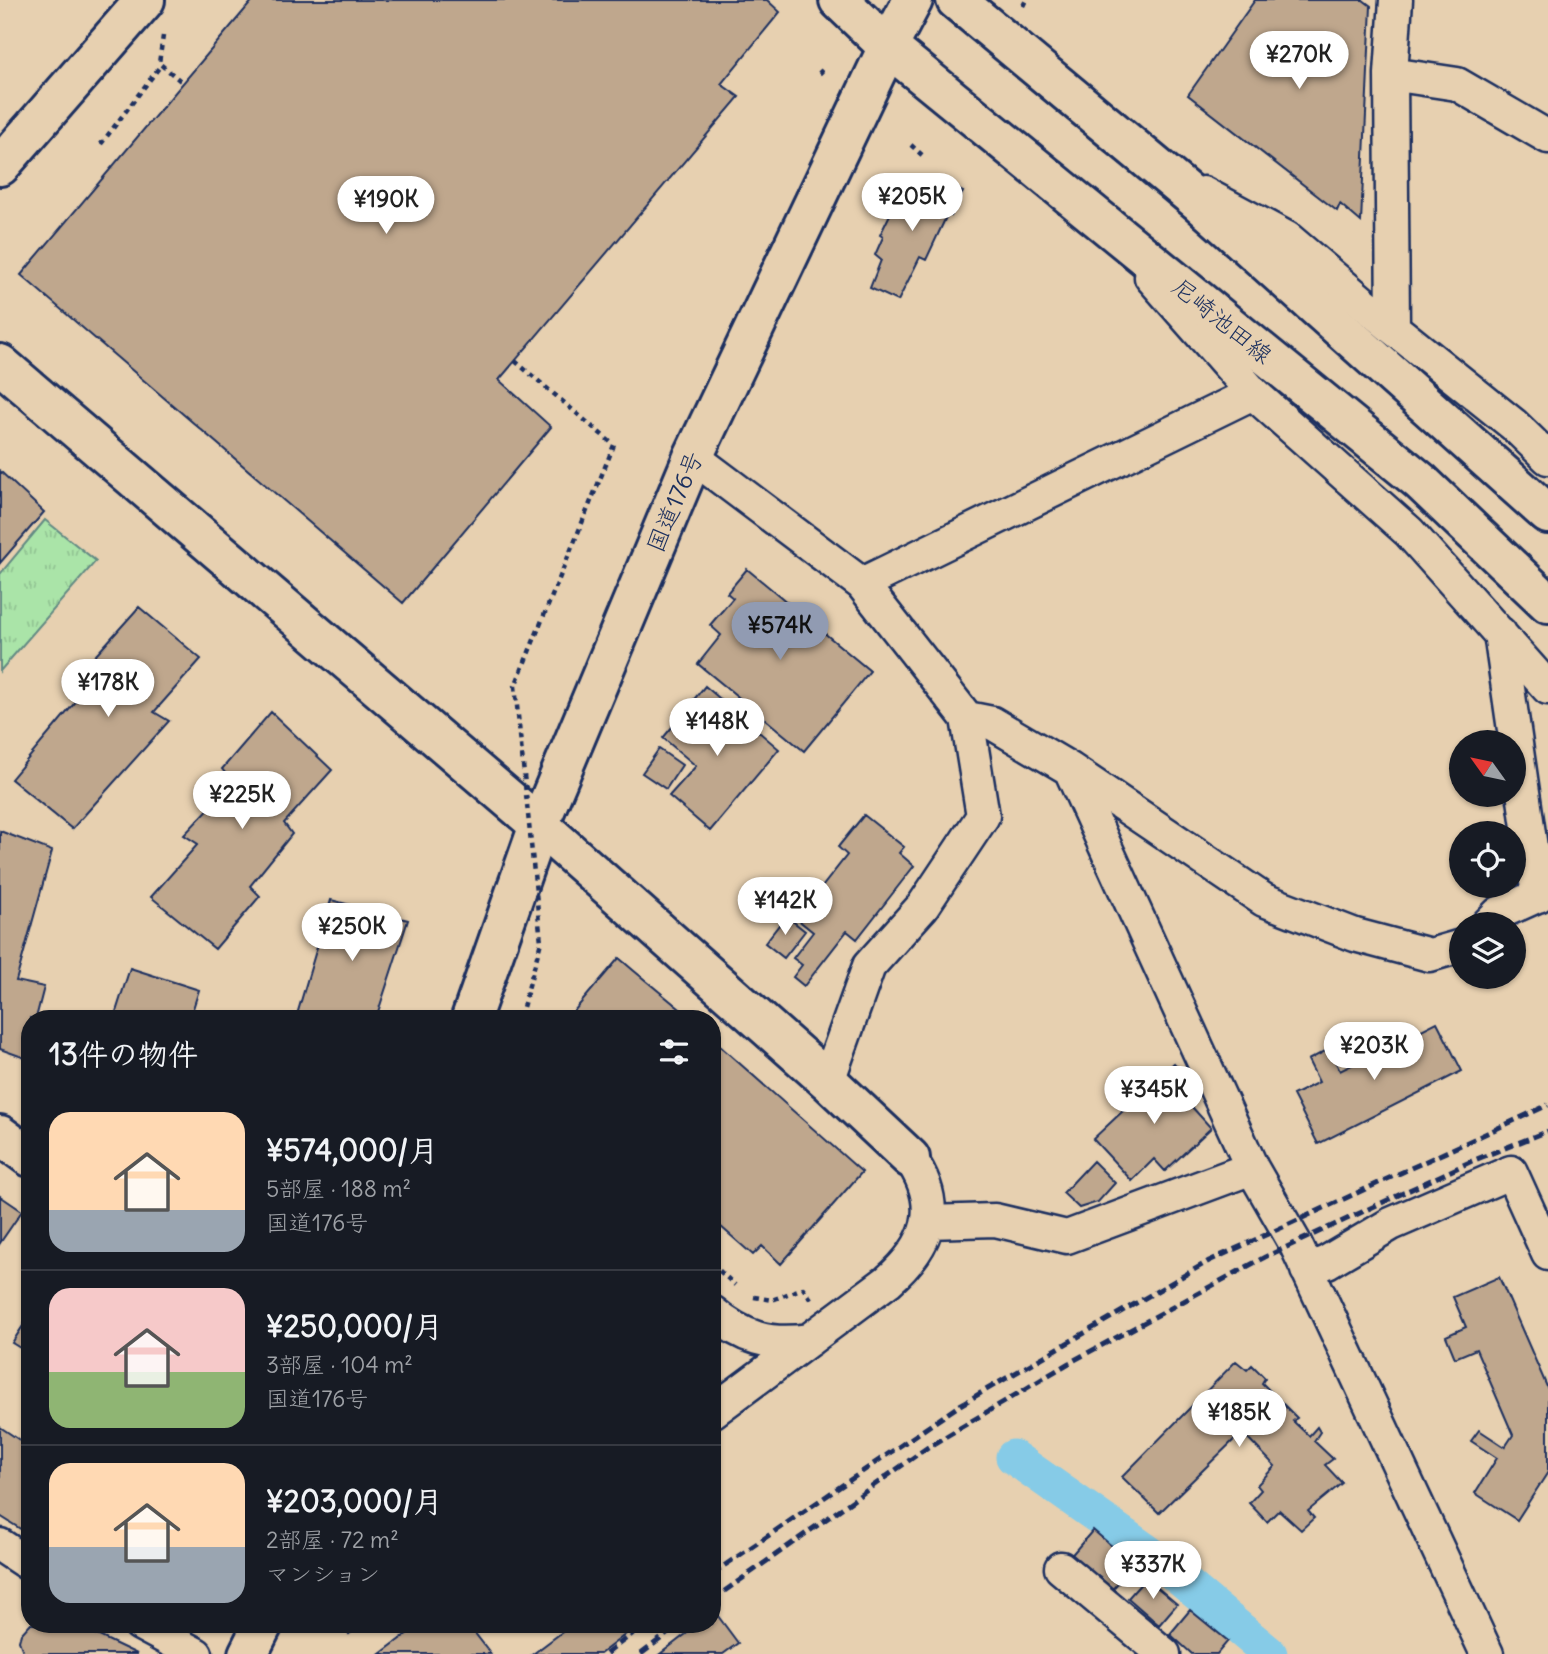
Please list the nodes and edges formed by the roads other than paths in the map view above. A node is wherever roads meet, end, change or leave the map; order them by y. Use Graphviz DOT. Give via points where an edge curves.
graph roads {
  1 [pos="839,0"];
  2 [pos="913,0"];
  3 [pos="956,0"];
  4 [pos="1395,0"];
  5 [pos="155,13"];
  6 [pos="888,47"];
  7 [pos="1391,74"];
  8 [pos="1548,137"];
  9 [pos="0,166"];
  10 [pos="1162,170"];
  11 [pos="1105,225"];
  12 [pos="1392,328"];
  13 [pos="0,364"];
  14 [pos="1253,393"];
  15 [pos="693,457"];
  16 [pos="1548,458"];
  17 [pos="1548,514"];
  18 [pos="862,584"];
  19 [pos="1548,603"];
  20 [pos="1500,633"];
  21 [pos="1548,688"];
  22 [pos="967,718"];
  23 [pos="1070,769"];
  24 [pos="539,825"];
  25 [pos="1543,893"];
  26 [pos="1501,912"];
  27 [pos="1449,949"];
  28 [pos="474,1010"];
  29 [pos="828,1081"];
  30 [pos="0,1135"];
  31 [pos="21,1150"];
  32 [pos="909,1158"];
  33 [pos="1252,1168"];
  34 [pos="928,1222"];
  35 [pos="1548,1254"];
  36 [pos="1307,1270"];
  37 [pos="725,1334"];
  38 [pos="809,1340"];
  39 [pos="721,1405"];
  40 [pos="0,1545"];
  41 [pos="21,1559"];
  42 [pos="1061,1568"];
  43 [pos="157,1633"];
  44 [pos="258,1633"];
  45 [pos="1479,1651"];
  46 [pos="196,1654"];
  47 [pos="248,1654"];
  48 [pos="1164,1654"];
  1 -- 6 [label="main road, 尼崎池田線"];
  2 -- 6 [label="main road, 国道176号"];
  3 -- 10 [label="main road"];
  4 -- 7 [label="street"];
  5 -- 9 [label="main road"];
  6 -- 11 [label="main road, 尼崎池田線"];
  6 -- 15 [label="main road, 国道176号"];
  7 -- 8 [label="street" via="1457,85"];
  7 -- 12 [label="street"];
  10 -- 12 [label="street" via="1287,239"];
  10 -- 17 [label="main road"];
  11 -- 14 [label="street"];
  11 -- 19 [label="main road, 尼崎池田線" via="1420,481"];
  12 -- 16 [label="street" via="1514,425"];
  13 -- 24 [label="main road"];
  14 -- 18 [label="street"];
  14 -- 20 [label="street" via="1409,532"];
  15 -- 18 [label="street"];
  15 -- 24 [label="main road, 国道176号"];
  18 -- 22 [label="street"];
  20 -- 21 [label="street"];
  20 -- 25 [label="street"];
  22 -- 23 [label="street" via="992,723"];
  22 -- 29 [label="street" via="983,816 923,906 869,966"];
  23 -- 27 [label="street" via="1264,900 1355,935 1430,955"];
  23 -- 33 [label="street"];
  24 -- 28 [label="main road, 国道176号"];
  24 -- 29 [label="main road"];
  25 -- 26 [label="street"];
  29 -- 32 [label="main road"];
  30 -- 31 [label="main road"];
  32 -- 34 [label="street" via="922,1175 929,1199"];
  33 -- 34 [label="street" via="1067,1237 995,1220"];
  33 -- 36 [label="street"];
  34 -- 38 [label="street" via="919,1248 905,1266"];
  35 -- 36 [label="street" via="1511,1172 1391,1224"];
  36 -- 45 [label="street"];
  37 -- 38 [label="street" via="772,1342"];
  38 -- 39 [label="street"];
  40 -- 41 [label="street"];
  42 -- 48 [label="street"];
  43 -- 46 [label="street"];
  44 -- 47 [label="main road"];
}
